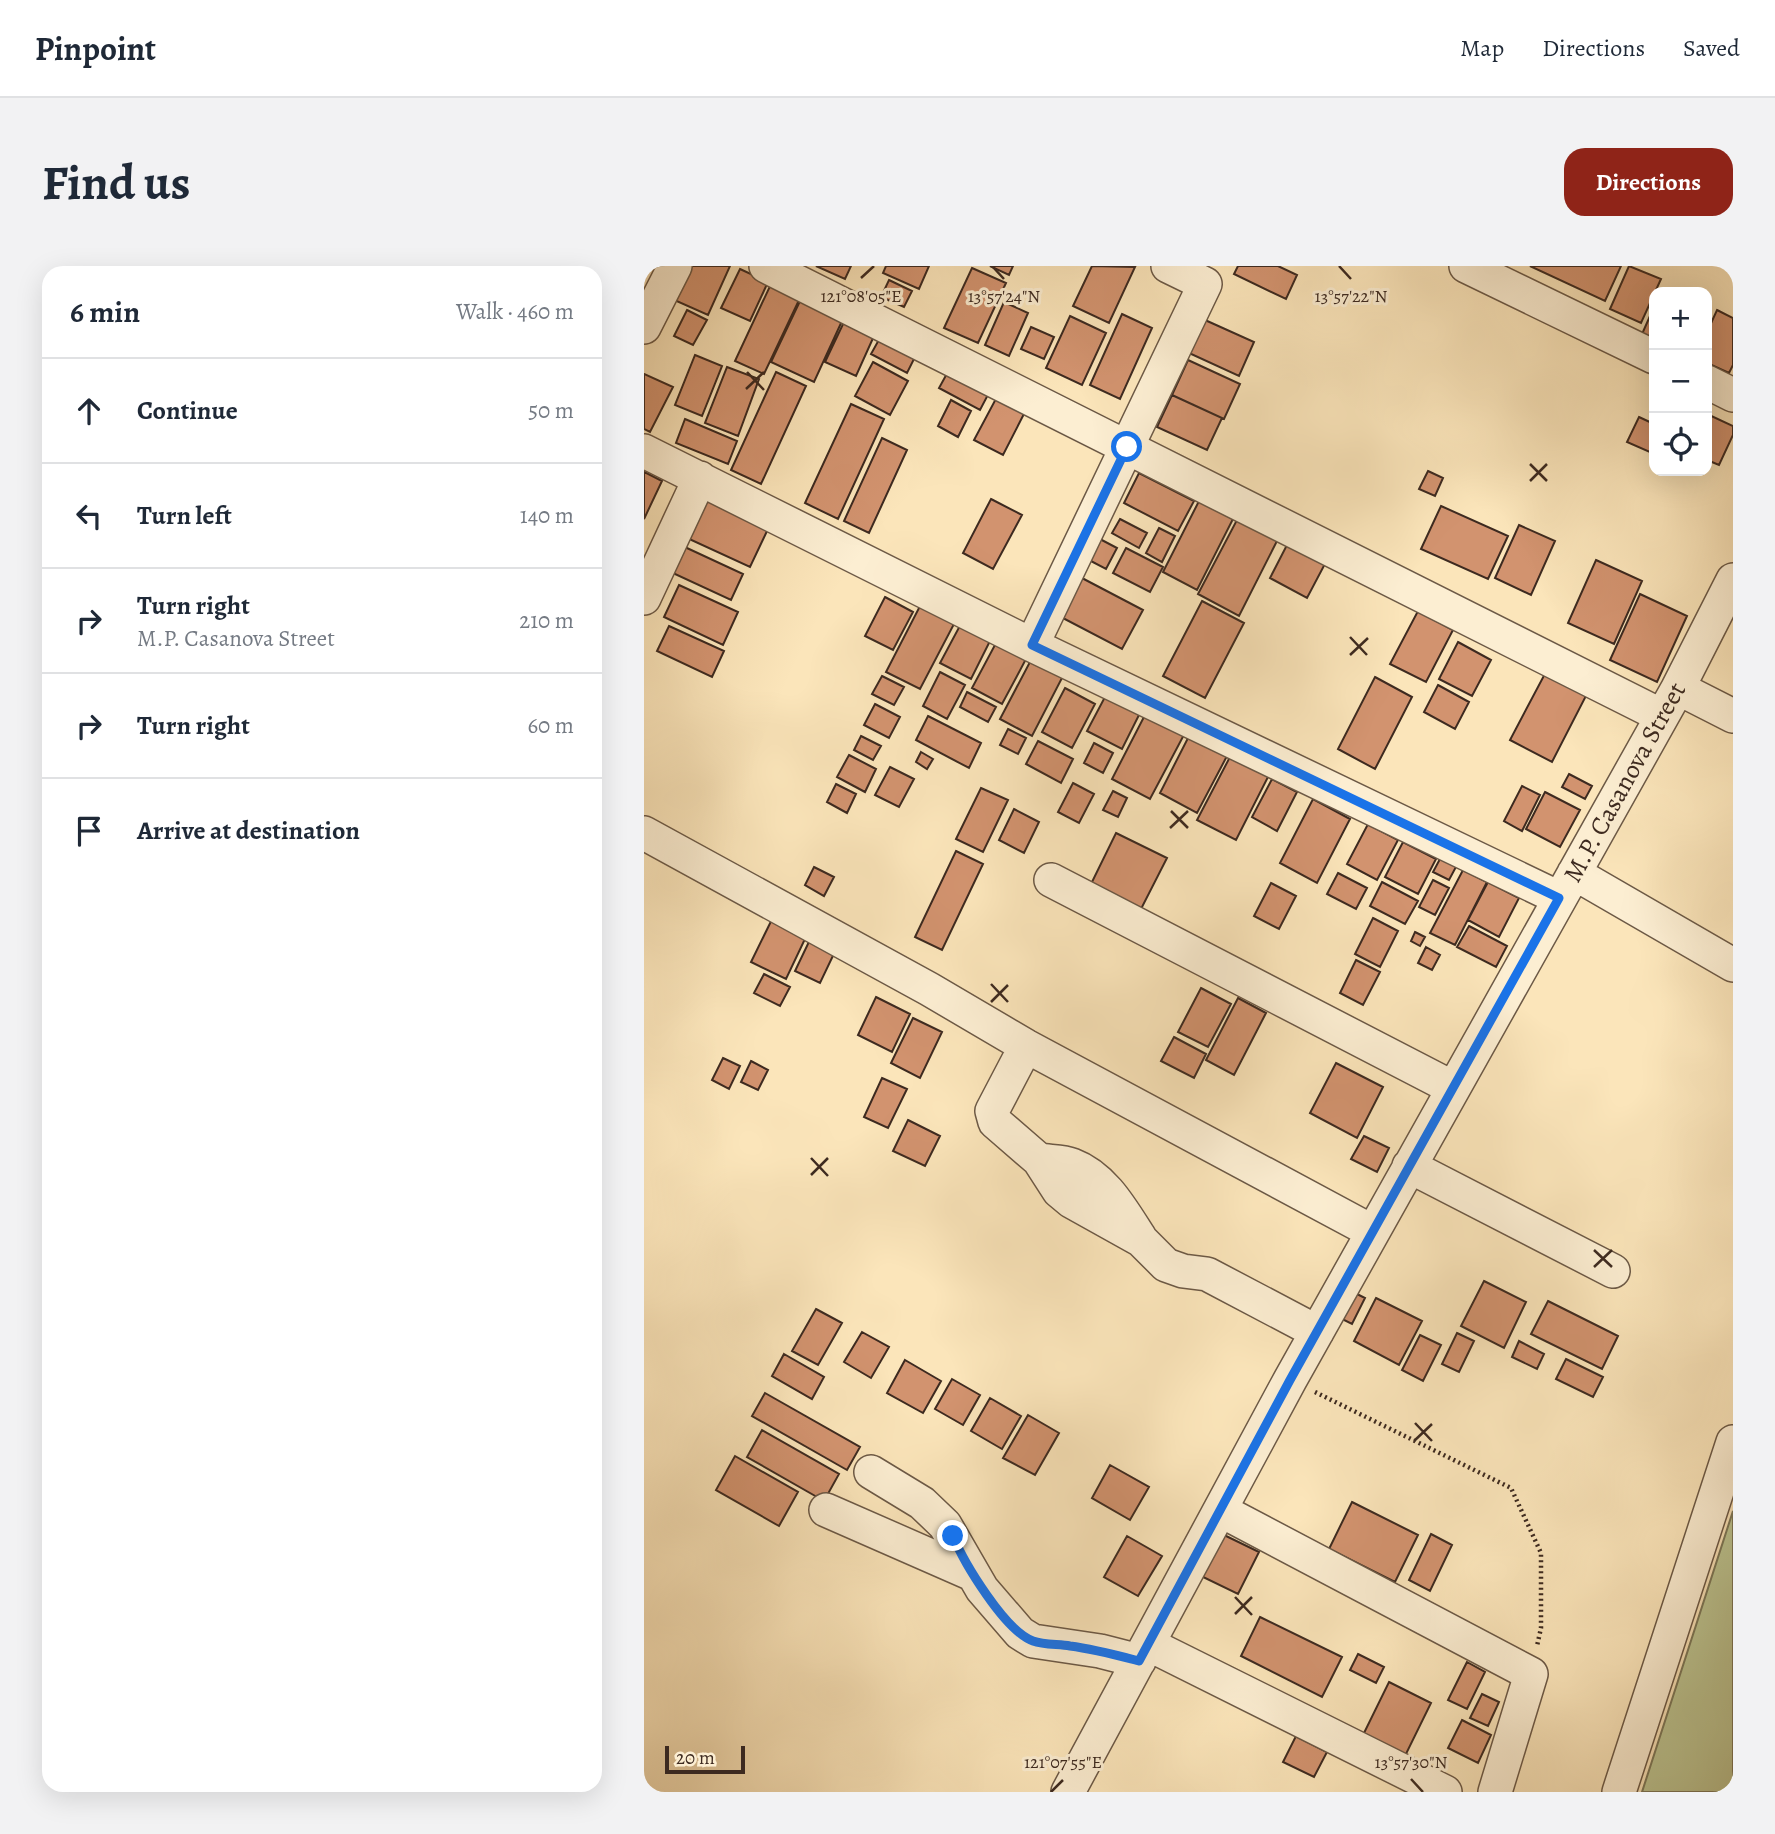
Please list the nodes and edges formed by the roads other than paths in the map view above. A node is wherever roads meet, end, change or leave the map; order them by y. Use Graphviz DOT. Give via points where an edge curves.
graph roads {
  1 [pos="675,266"];
  2 [pos="766,266"];
  3 [pos="1168,266"];
  4 [pos="1466,266"];
  5 [pos="644,327"];
  6 [pos="1649,355"];
  7 [pos="1712,384"];
  8 [pos="1733,395"];
  9 [pos="1127,447"];
  10 [pos="644,452"];
  11 [pos="700,478"];
  12 [pos="1733,580"];
  13 [pos="644,598"];
  14 [pos="1032,645"];
  15 [pos="1670,702"];
  16 [pos="1733,716"];
  17 [pos="644,833"];
  18 [pos="1051,880"];
  19 [pos="1566,885"];
  20 [pos="1733,965"];
  21 [pos="1026,1046"];
  22 [pos="1453,1088"];
  23 [pos="1409,1166"];
  24 [pos="1373,1232"];
  25 [pos="1613,1271"];
  26 [pos="1317,1332"];
  27 [pos="1733,1442"];
  28 [pos="871,1472"];
  29 [pos="826,1510"];
  30 [pos="1220,1510"];
  31 [pos="972,1574"];
  32 [pos="1143,1652"];
  33 [pos="1076,1789"];
  34 [pos="1445,1792"];
  35 [pos="1495,1792"];
  36 [pos="1619,1792"];
  1 -- 5 [label="street"];
  2 -- 9 [label="street"];
  3 -- 9 [label="street" via="1205,284"];
  4 -- 6 [label="street"];
  7 -- 8 [label="street"];
  9 -- 14 [label="street"];
  9 -- 15 [label="street"];
  10 -- 11 [label="street"];
  11 -- 13 [label="street"];
  11 -- 14 [label="street"];
  12 -- 15 [label="street, M.P. Casanova Street"];
  14 -- 19 [label="street"];
  15 -- 16 [label="street"];
  15 -- 19 [label="street, M.P. Casanova Street"];
  17 -- 21 [label="street"];
  18 -- 22 [label="street"];
  19 -- 20 [label="street"];
  19 -- 22 [label="street, M.P. Casanova Street"];
  21 -- 24 [label="street"];
  21 -- 26 [label="street" via="992,1111 995,1122 1038,1160 1071,1164 1097,1180 1141,1240 1166,1265 1207,1274"];
  22 -- 23 [label="street, M.P. Casanova Street"];
  23 -- 24 [label="street, M.P. Casanova Street"];
  23 -- 25 [label="street"];
  24 -- 26 [label="street, M.P. Casanova Street"];
  26 -- 30 [label="street, M.P. Casanova Street"];
  27 -- 36 [label="street"];
  28 -- 31 [label="street" via="922,1503 945,1525"];
  29 -- 31 [label="street"];
  30 -- 32 [label="street, M.P. Casanova Street"];
  30 -- 35 [label="street" via="1531,1674"];
  31 -- 32 [label="street" via="1020,1633 1033,1641"];
  32 -- 33 [label="street, M.P. Casanova Street"];
  32 -- 34 [label="street"];
}
